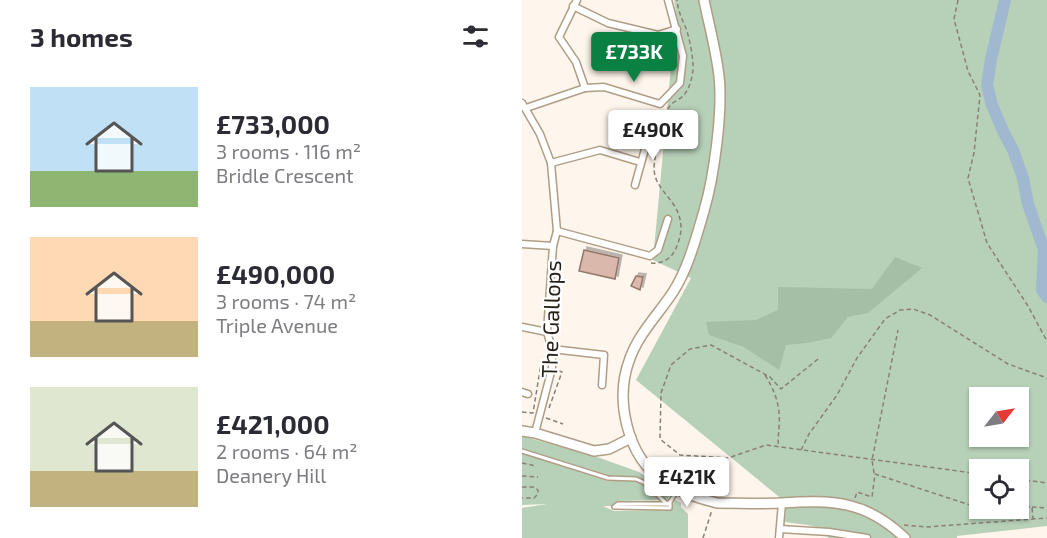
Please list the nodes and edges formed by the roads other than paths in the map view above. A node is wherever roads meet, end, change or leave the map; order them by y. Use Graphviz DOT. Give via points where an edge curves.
graph roads {
  1 [pos="668,0"];
  2 [pos="704,0"];
  3 [pos="575,3"];
  4 [pos="677,29"];
  5 [pos="585,88"];
  6 [pos="524,106"];
  7 [pos="650,131"];
  8 [pos="640,162"];
  9 [pos="551,163"];
  10 [pos="635,185"];
  11 [pos="668,219"];
  12 [pos="558,231"];
  13 [pos="522,244"];
  14 [pos="553,246"];
  15 [pos="522,327"];
  16 [pos="547,332"];
  17 [pos="552,349"];
  18 [pos="602,385"];
  19 [pos="522,431"];
  20 [pos="535,433"];
  21 [pos="631,438"];
  22 [pos="522,451"];
  23 [pos="677,489"];
  24 [pos="669,503"];
  25 [pos="782,503"];
  26 [pos="780,529"];
  27 [pos="779,538"];
  28 [pos="867,538"];
  29 [pos="905,538"];
  1 -- 4 [label="street"];
  2 -- 21 [label="main road" via="719,77 715,153 704,210 684,269 628,362 624,393"];
  3 -- 4 [label="street" via="608,23 658,35"];
  3 -- 5 [label="street" via="559,37 576,62"];
  4 -- 5 [label="street" via="683,56 680,83 660,104 604,87"];
  5 -- 6 [label="street"];
  6 -- 9 [label="street, The Gallops"];
  7 -- 8 [label="street"];
  8 -- 9 [label="street" via="600,150"];
  8 -- 10 [label="street"];
  9 -- 12 [label="street, The Gallops"];
  11 -- 12 [label="street" via="658,250 650,256"];
  12 -- 14 [label="street, The Gallops"];
  13 -- 14 [label="street"];
  14 -- 16 [label="street, The Gallops"];
  15 -- 16 [label="street"];
  16 -- 17 [label="street, The Gallops"];
  17 -- 18 [label="street" via="604,355"];
  17 -- 20 [label="street, The Gallops" via="552,368"];
  19 -- 20 [label="main road"];
  20 -- 21 [label="main road" via="594,451 609,449"];
  21 -- 23 [label="main road" via="645,465"];
  22 -- 24 [label="lane" via="599,475 636,479"];
  23 -- 24 [label="lane"];
  23 -- 25 [label="main road" via="714,502"];
  24 -- 24 [label="lane" via="670,508 614,507 618,504"];
  25 -- 26 [label="street"];
  25 -- 29 [label="main road" via="825,501 851,506 873,514"];
  26 -- 27 [label="street"];
  26 -- 28 [label="street"];
}
